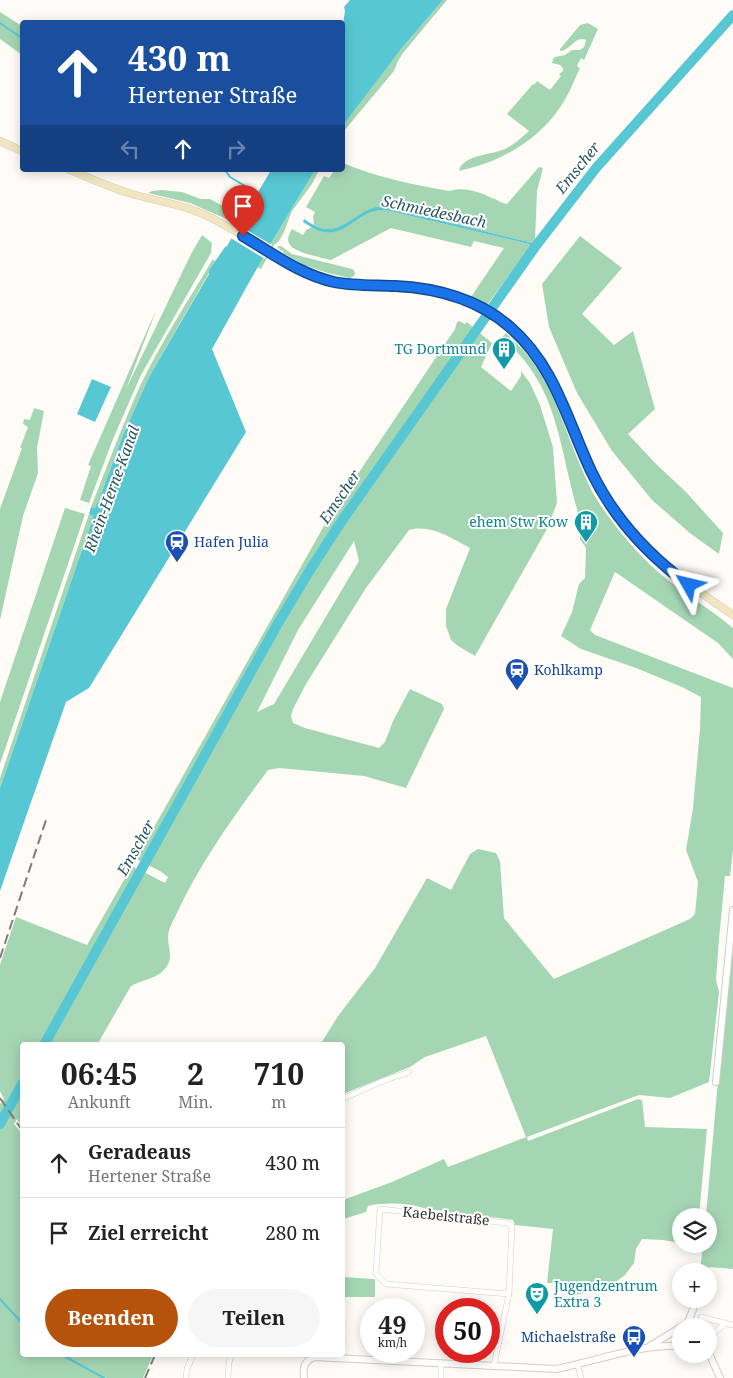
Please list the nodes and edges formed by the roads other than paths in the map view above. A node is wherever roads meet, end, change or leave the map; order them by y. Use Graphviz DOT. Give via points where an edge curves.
graph roads {
  1 [pos="0,141"];
  2 [pos="20,150"];
  3 [pos="75,172"];
  4 [pos="733,615"];
  5 [pos="733,910"];
  6 [pos="409,1072"];
  7 [pos="716,1082"];
  8 [pos="345,1098"];
  9 [pos="510,1294"];
  10 [pos="717,1323"];
  11 [pos="726,1323"];
  12 [pos="733,1325"];
  13 [pos="717,1331"];
  14 [pos="672,1332"];
  15 [pos="672,1345"];
  16 [pos="646,1348"];
  17 [pos="192,1357"];
  18 [pos="230,1357"];
  19 [pos="308,1357"];
  20 [pos="713,1363"];
  21 [pos="441,1364"];
  22 [pos="494,1365"];
  23 [pos="578,1365"];
  24 [pos="186,1378"];
  25 [pos="228,1378"];
  26 [pos="304,1378"];
  27 [pos="441,1378"];
  28 [pos="581,1378"];
  29 [pos="720,1378"];
  1 -- 2 [label="main road"];
  3 -- 4 [label="main road" via="130,194 193,210 229,227 298,269 335,282 430,290 468,301 499,318 544,365 592,472 615,512 674,574"];
  5 -- 7 [label="street"];
  6 -- 8 [label="street"];
  9 -- 9 [label="street, Kaebelstraße" via="511,1225 380,1209 376,1274 386,1284"];
  9 -- 22 [label="street"];
  10 -- 11 [label="street"];
  11 -- 12 [label="street"];
  11 -- 13 [label="street"];
  14 -- 16 [label="street"];
  15 -- 16 [label="street"];
  16 -- 23 [label="street"];
  17 -- 24 [label="street"];
  18 -- 25 [label="street"];
  19 -- 21 [label="street"];
  19 -- 26 [label="street"];
  20 -- 29 [label="street"];
  21 -- 22 [label="street"];
  21 -- 27 [label="street"];
  22 -- 23 [label="street" via="556,1369"];
  23 -- 28 [label="street"];
}
